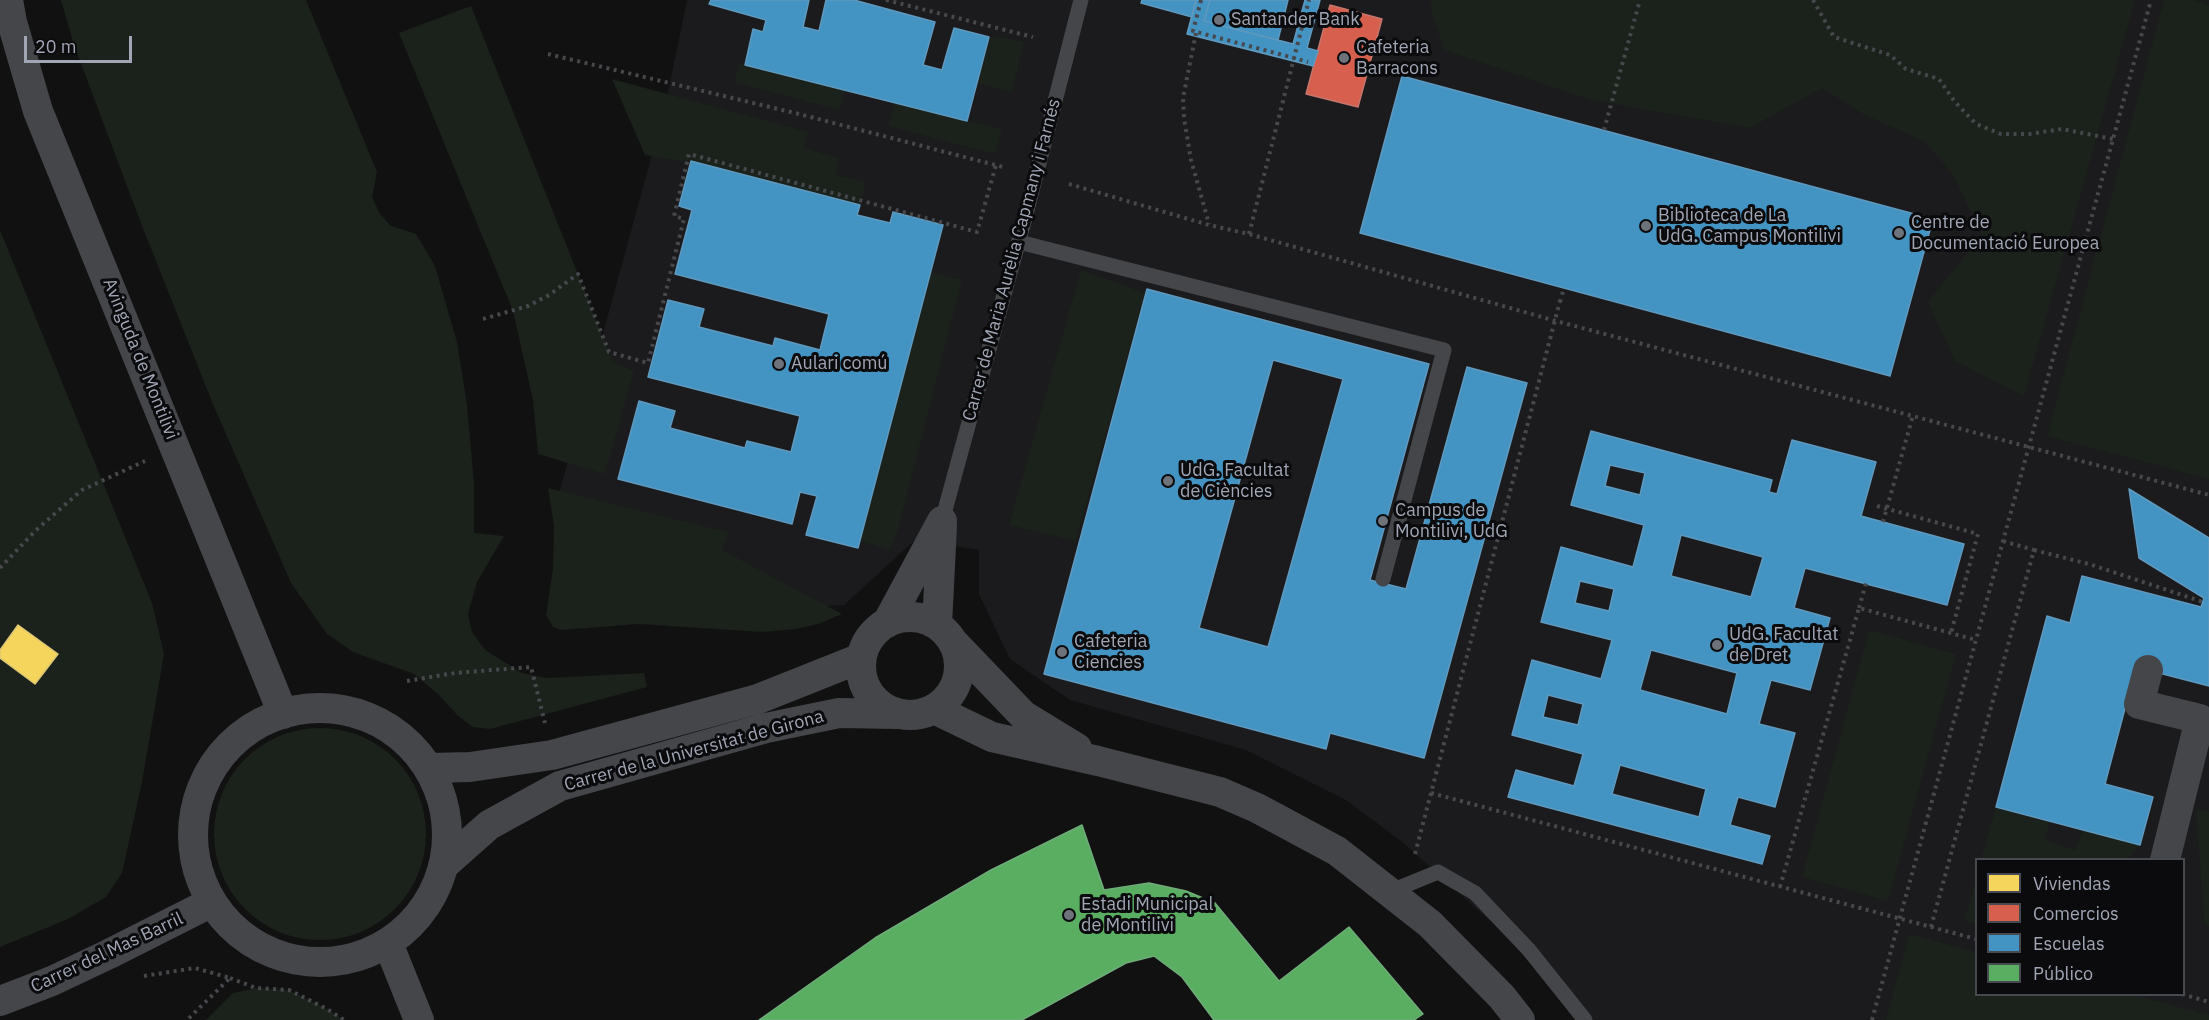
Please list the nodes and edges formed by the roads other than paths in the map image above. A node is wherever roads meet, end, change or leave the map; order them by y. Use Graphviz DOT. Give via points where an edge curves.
graph roads {
  1 [pos="8,0"];
  2 [pos="1081,0"];
  3 [pos="1019,242"];
  4 [pos="942,521"];
  5 [pos="1383,579"];
  6 [pos="887,623"];
  7 [pos="945,633"];
  8 [pos="861,658"];
  9 [pos="2148,670"];
  10 [pos="934,709"];
  11 [pos="283,714"];
  12 [pos="896,714"];
  13 [pos="2205,720"];
  14 [pos="1098,761"];
  15 [pos="428,768"];
  16 [pos="2166,858"];
  17 [pos="444,865"];
  18 [pos="1389,892"];
  19 [pos="211,900"];
  20 [pos="388,943"];
  21 [pos="0,1001"];
  22 [pos="419,1020"];
  23 [pos="1521,1020"];
  24 [pos="1585,1020"];
  1 -- 11 [label="street, Avinguda de Montilivi" via="38,111"];
  2 -- 3 [label="lane, Carrer de Maria Aurèlia Capmany i Farnés"];
  3 -- 4 [label="lane, Carrer de Maria Aurèlia Capmany i Farnés"];
  3 -- 5 [label="lane" via="1444,350"];
  4 -- 6 [label="street, Carrer de Maria Aurèlia Capmany i Farnés"];
  4 -- 7 [label="street, Carrer de Maria Aurèlia Capmany i Farnés"];
  6 -- 7 [label="street" via="896,618 918,617"];
  6 -- 8 [label="street" via="870,637"];
  7 -- 10 [label="street" via="958,654 959,667 957,680"];
  7 -- 14 [label="street" via="1023,715"];
  8 -- 12 [label="street" via="864,685 871,697"];
  8 -- 15 [label="street, Carrer de la Universitat de Girona" via="758,699 552,755 470,767"];
  9 -- 13 [label="street" via="2139,705"];
  10 -- 12 [label="street" via="915,715"];
  10 -- 14 [label="street" via="992,737"];
  11 -- 15 [label="street" via="330,709 364,716 405,740"];
  11 -- 19 [label="street" via="263,722 236,741 214,766 204,785 195,816 194,849 198,871"];
  12 -- 17 [label="street, Carrer de la Universitat de Girona" via="839,713 766,728 560,786 489,825"];
  13 -- 16 [label="street"];
  14 -- 18 [label="street" via="1220,792 1257,808 1337,851"];
  15 -- 17 [label="street" via="447,821"];
  17 -- 20 [label="street" via="420,914"];
  18 -- 23 [label="street" via="1430,924"];
  18 -- 24 [label="lane" via="1438,872 1475,892 1529,950"];
  19 -- 20 [label="street" via="247,939 275,954 295,959 338,961"];
  19 -- 21 [label="street, Carrer del Mas Barril" via="109,954"];
  20 -- 22 [label="street"];
}
